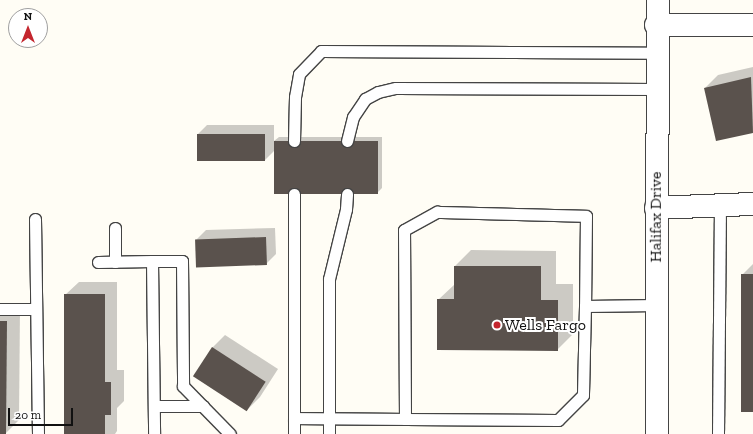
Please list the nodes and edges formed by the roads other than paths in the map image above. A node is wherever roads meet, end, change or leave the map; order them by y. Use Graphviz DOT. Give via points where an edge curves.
graph roads {
  1 [pos="658,0"];
  2 [pos="656,25"];
  3 [pos="753,25"];
  4 [pos="656,53"];
  5 [pos="656,89"];
  6 [pos="294,141"];
  7 [pos="347,141"];
  8 [pos="294,194"];
  9 [pos="347,194"];
  10 [pos="753,204"];
  11 [pos="720,205"];
  12 [pos="656,208"];
  13 [pos="35,219"];
  14 [pos="115,228"];
  15 [pos="152,261"];
  16 [pos="98,262"];
  17 [pos="115,262"];
  18 [pos="656,305"];
  19 [pos="585,306"];
  20 [pos="0,309"];
  21 [pos="36,309"];
  22 [pos="154,406"];
  23 [pos="203,406"];
  24 [pos="294,418"];
  25 [pos="329,418"];
  26 [pos="405,419"];
  27 [pos="38,434"];
  28 [pos="154,434"];
  29 [pos="230,434"];
  30 [pos="294,434"];
  31 [pos="330,434"];
  32 [pos="657,434"];
  33 [pos="718,434"];
  1 -- 2 [label="street, Halifax Drive"];
  2 -- 3 [label="street"];
  2 -- 4 [label="street, Halifax Drive"];
  4 -- 5 [label="street, Halifax Drive"];
  4 -- 6 [label="lane" via="321,51 299,74 295,97"];
  5 -- 7 [label="lane" via="396,88 378,92 365,99 353,117"];
  5 -- 12 [label="street, Halifax Drive"];
  8 -- 24 [label="lane"];
  9 -- 25 [label="lane" via="346,209 329,279"];
  10 -- 11 [label="street"];
  11 -- 12 [label="street"];
  11 -- 33 [label="lane"];
  12 -- 18 [label="street, Halifax Drive"];
  13 -- 21 [label="lane"];
  14 -- 17 [label="lane"];
  15 -- 17 [label="lane"];
  15 -- 22 [label="lane"];
  15 -- 23 [label="lane" via="182,261 183,386"];
  16 -- 17 [label="lane"];
  18 -- 19 [label="lane"];
  18 -- 32 [label="street, Halifax Drive"];
  19 -- 26 [label="lane" via="583,395 558,420"];
  19 -- 26 [label="lane" via="586,216 438,212 404,230"];
  20 -- 21 [label="lane"];
  21 -- 27 [label="lane"];
  22 -- 23 [label="lane"];
  22 -- 28 [label="lane"];
  23 -- 29 [label="lane"];
  24 -- 25 [label="lane"];
  24 -- 30 [label="lane"];
  25 -- 26 [label="lane"];
  25 -- 31 [label="lane"];
}
